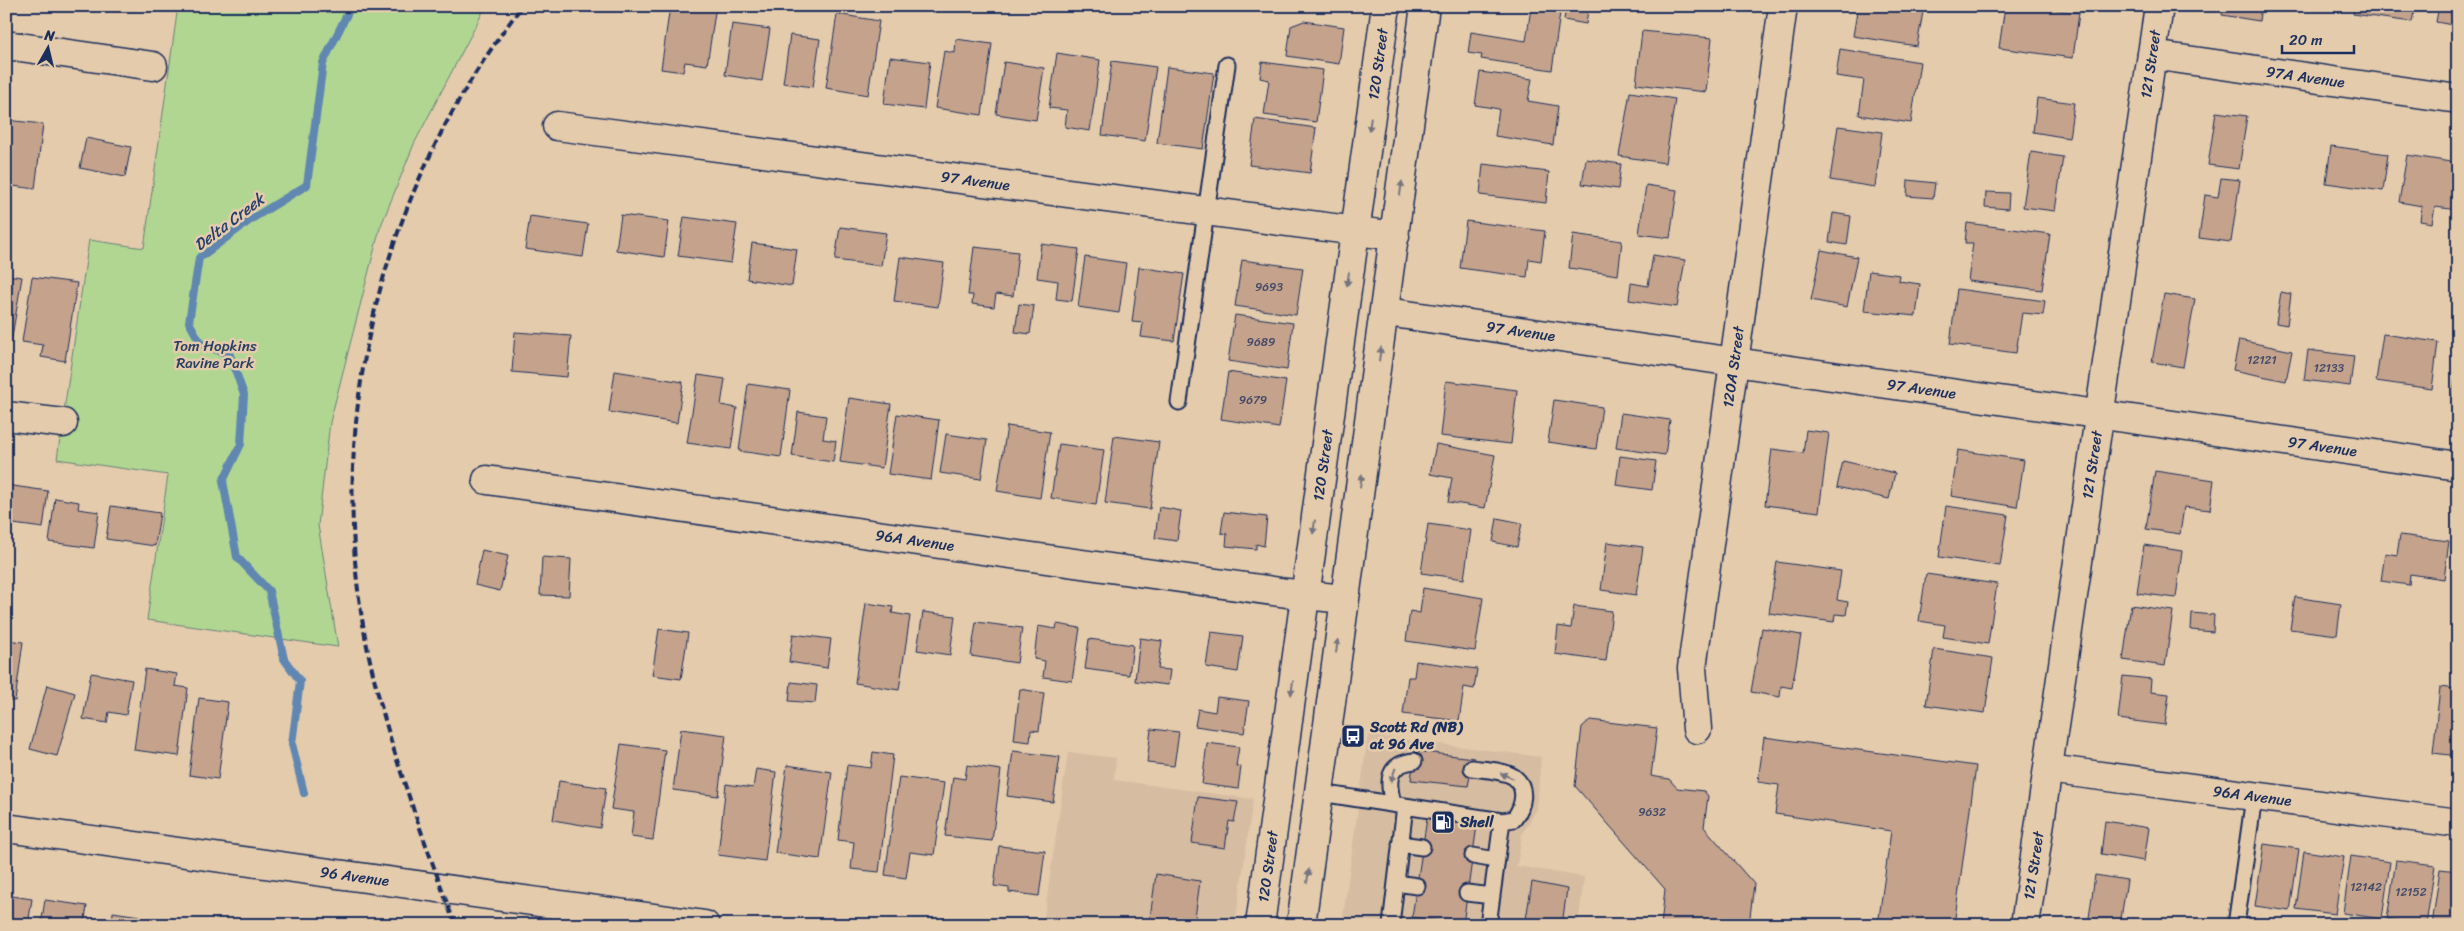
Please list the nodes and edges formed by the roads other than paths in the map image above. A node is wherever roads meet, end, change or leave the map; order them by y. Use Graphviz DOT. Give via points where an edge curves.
graph roads {
  1 [pos="1386,6"];
  2 [pos="1425,6"];
  3 [pos="1783,6"];
  4 [pos="2159,6"];
  5 [pos="6,45"];
  6 [pos="2152,55"];
  7 [pos="153,66"];
  8 [pos="1227,66"];
  9 [pos="2458,99"];
  10 [pos="557,126"];
  11 [pos="1206,211"];
  12 [pos="1355,231"];
  13 [pos="1395,236"];
  14 [pos="1386,312"];
  15 [pos="1732,363"];
  16 [pos="1179,402"];
  17 [pos="6,416"];
  18 [pos="2100,416"];
  19 [pos="63,423"];
  20 [pos="2458,466"];
  21 [pos="487,480"];
  22 [pos="1305,595"];
  23 [pos="1344,599"];
  24 [pos="1697,729"];
  25 [pos="1414,761"];
  26 [pos="1472,768"];
  27 [pos="2048,769"];
  28 [pos="1320,793"];
  29 [pos="2254,797"];
  30 [pos="1399,804"];
  31 [pos="1502,821"];
  32 [pos="2458,822"];
  33 [pos="6,828"];
  34 [pos="1400,844"];
  35 [pos="1422,847"];
  36 [pos="1473,856"];
  37 [pos="1496,860"];
  38 [pos="1396,883"];
  39 [pos="1417,886"];
  40 [pos="1467,893"];
  41 [pos="1492,896"];
  42 [pos="705,925"];
  43 [pos="1260,925"];
  44 [pos="1301,925"];
  45 [pos="1392,925"];
  46 [pos="1488,925"];
  47 [pos="2026,925"];
  48 [pos="2236,925"];
  1 -- 12 [label="street, 120 Street, one-way"];
  13 -- 2 [label="street, one-way"];
  3 -- 15 [label="street, 120A Street"];
  4 -- 6 [label="street, 121 Street"];
  5 -- 7 [label="street"];
  6 -- 9 [label="street, 97A Avenue"];
  6 -- 18 [label="street, 121 Street"];
  8 -- 11 [label="lane"];
  10 -- 11 [label="street, 97 Avenue"];
  11 -- 12 [label="street, 97 Avenue"];
  11 -- 16 [label="lane"];
  12 -- 13 [label="street, 97 Avenue"];
  12 -- 22 [label="street, 120 Street, one-way"];
  13 -- 14 [label="street"];
  14 -- 15 [label="street, 97 Avenue"];
  23 -- 14 [label="street, one-way"];
  15 -- 18 [label="street, 97 Avenue"];
  15 -- 24 [label="street, 120A Street" via="1692,668"];
  17 -- 19 [label="street"];
  18 -- 20 [label="street, 97 Avenue"];
  18 -- 27 [label="street, 121 Street"];
  21 -- 22 [label="street, 96A Avenue"];
  22 -- 23 [label="street, 96A Avenue"];
  22 -- 43 [label="street, 120 Street, one-way"];
  28 -- 23 [label="street, one-way"];
  25 -- 30 [label="lane, one-way" via="1401,763 1394,769 1390,780"];
  31 -- 26 [label="lane, one-way" via="1514,819 1522,808 1522,789 1514,777"];
  27 -- 29 [label="street, 96A Avenue"];
  27 -- 47 [label="street, 121 Street"];
  28 -- 30 [label="lane"];
  44 -- 28 [label="street, one-way"];
  29 -- 32 [label="street, 96A Avenue"];
  29 -- 48 [label="lane"];
  30 -- 31 [label="lane"];
  30 -- 34 [label="lane"];
  31 -- 37 [label="lane"];
  33 -- 42 [label="street, 96 Avenue"];
  34 -- 35 [label="lane"];
  34 -- 38 [label="lane"];
  36 -- 37 [label="lane"];
  37 -- 41 [label="lane"];
  38 -- 39 [label="lane"];
  38 -- 45 [label="lane"];
  40 -- 41 [label="lane"];
  41 -- 46 [label="lane"];
}
